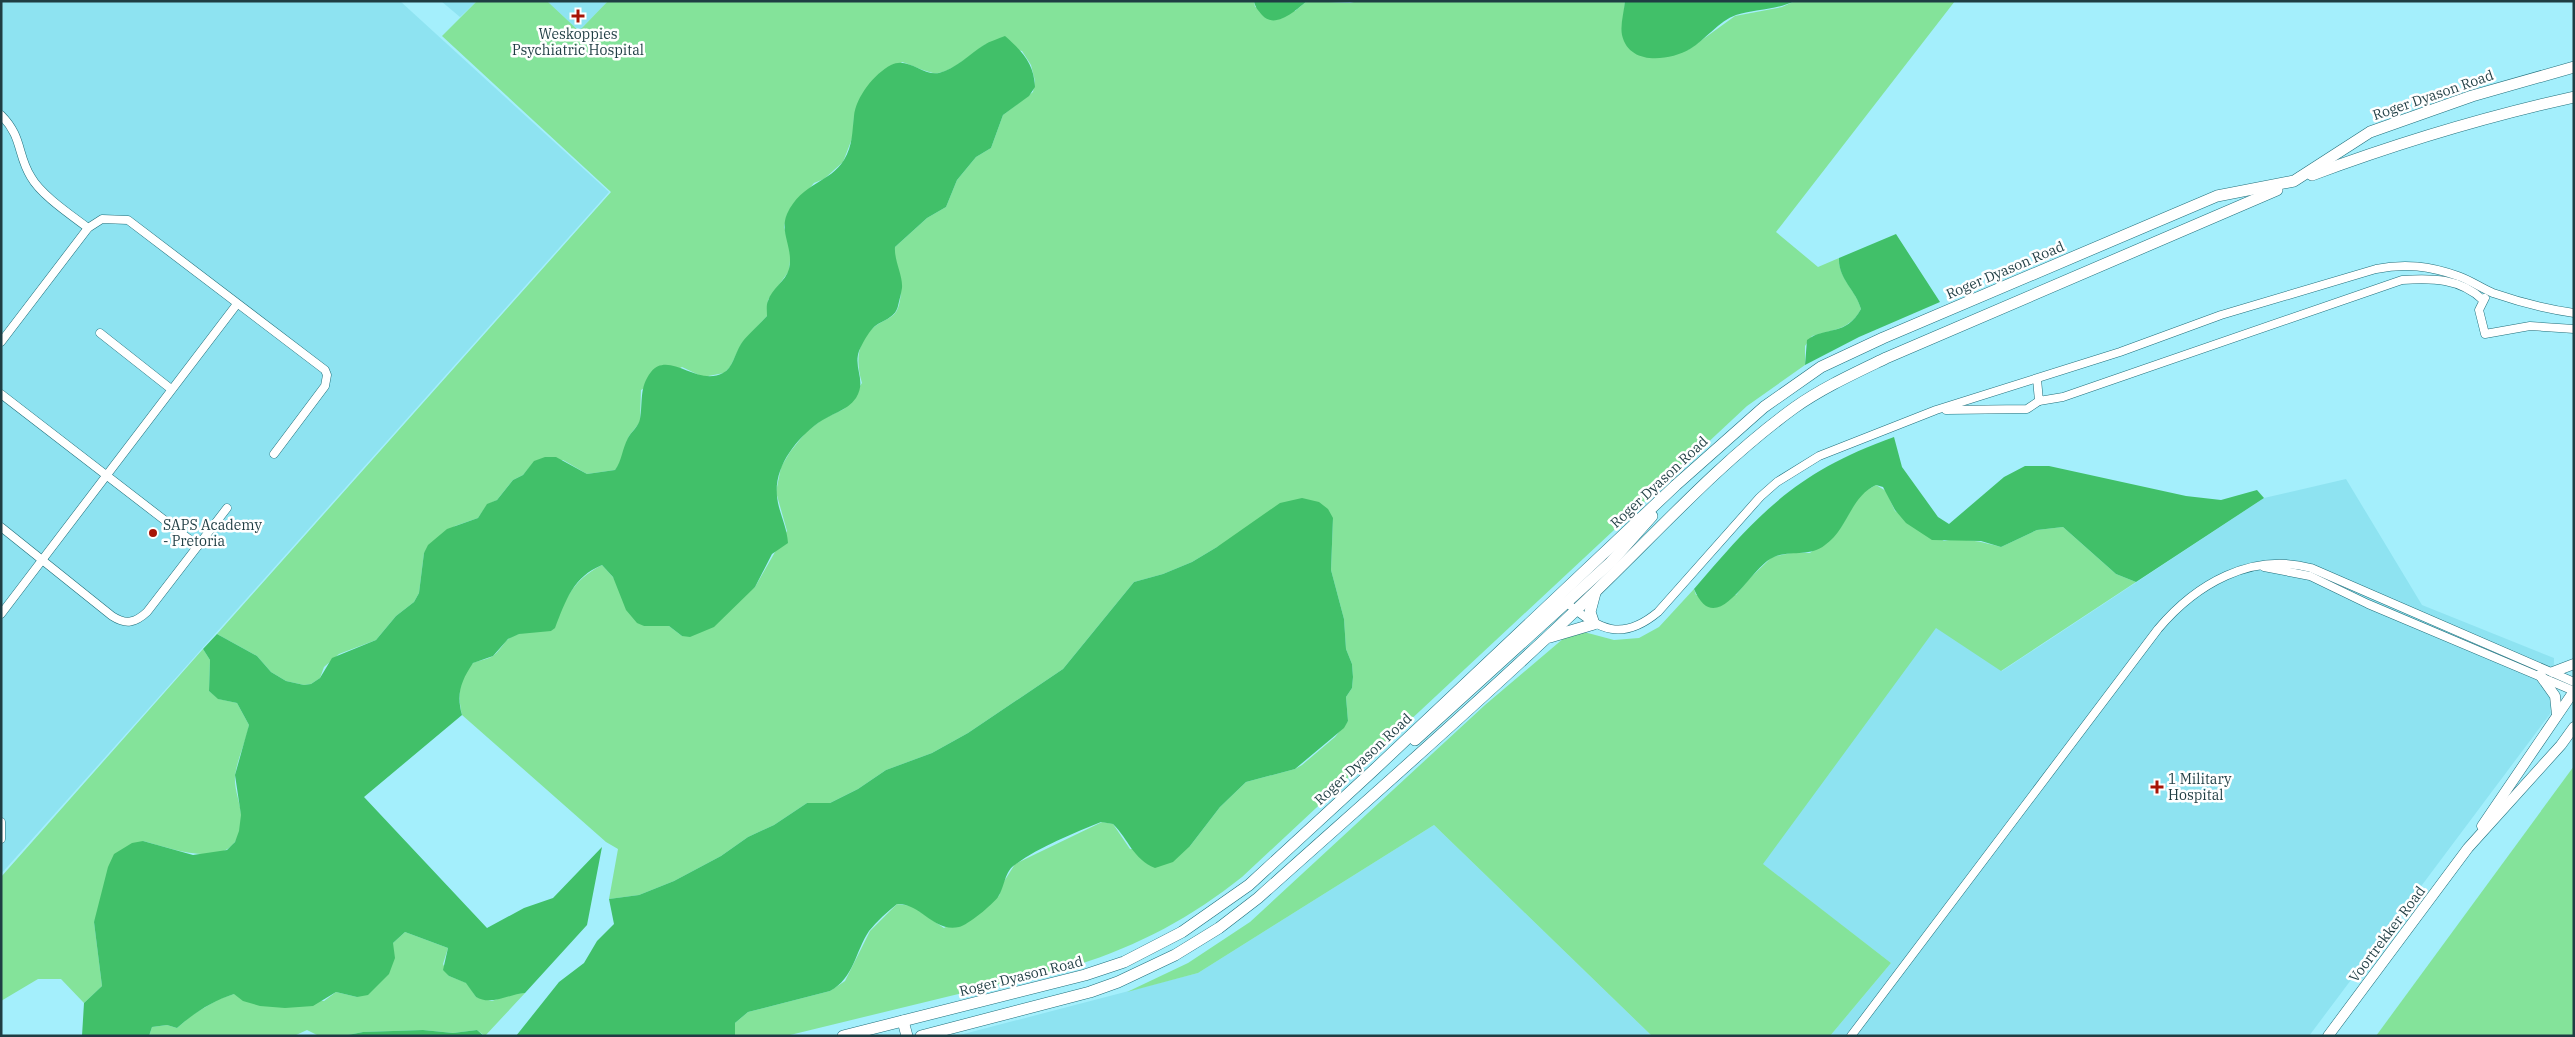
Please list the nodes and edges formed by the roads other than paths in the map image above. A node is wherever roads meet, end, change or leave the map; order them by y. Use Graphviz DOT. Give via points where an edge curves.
graph roads {
  1 [pos="2574,61"];
  2 [pos="2574,67"];
  3 [pos="2554,72"];
  4 [pos="2574,97"];
  5 [pos="1,116"];
  6 [pos="88,228"];
  7 [pos="2400,264"];
  8 [pos="2402,280"];
  9 [pos="2493,292"];
  10 [pos="2483,300"];
  11 [pos="237,304"];
  12 [pos="2574,313"];
  13 [pos="2574,329"];
  14 [pos="100,334"];
  15 [pos="1,342"];
  16 [pos="2037,379"];
  17 [pos="171,389"];
  18 [pos="1,394"];
  19 [pos="2039,401"];
  20 [pos="1936,410"];
  21 [pos="274,454"];
  22 [pos="106,475"];
  23 [pos="1676,485"];
  24 [pos="227,508"];
  25 [pos="1,527"];
  26 [pos="198,546"];
  27 [pos="42,560"];
  28 [pos="2257,566"];
  29 [pos="1602,584"];
  30 [pos="1571,607"];
  31 [pos="1,614"];
  32 [pos="1594,624"];
  33 [pos="1545,639"];
  34 [pos="2574,664"];
  35 [pos="2553,672"];
  36 [pos="2540,675"];
  37 [pos="2574,682"];
  38 [pos="2574,691"];
  39 [pos="2557,715"];
  40 [pos="2574,726"];
  41 [pos="1375,770"];
  42 [pos="1,822"];
  43 [pos="1,839"];
  44 [pos="2468,848"];
  45 [pos="903,1021"];
  46 [pos="1853,1033"];
  47 [pos="843,1036"];
  48 [pos="906,1036"];
  49 [pos="920,1036"];
  50 [pos="1845,1036"];
  51 [pos="2328,1036"];
  1 -- 3 [label="main road"];
  2 -- 3 [label="main road, Roger Dyason Road"];
  3 -- 23 [label="main road, Roger Dyason Road" via="2426,111 2370,132 2294,181 2217,196 1852,352 1821,368 1764,407"];
  4 -- 29 [label="main road" via="2467,123 2374,152 2291,184 1850,376 1796,407 1762,432"];
  5 -- 6 [label="street" via="17,136 27,171 36,184"];
  6 -- 11 [label="street" via="102,219 128,220"];
  6 -- 15 [label="street"];
  7 -- 8 [label="street"];
  7 -- 9 [label="street" via="2459,276"];
  7 -- 16 [label="street" via="2221,315"];
  8 -- 10 [label="street" via="2446,280 2470,290"];
  8 -- 19 [label="street" via="2073,394"];
  9 -- 10 [label="street"];
  9 -- 12 [label="street" via="2534,306"];
  10 -- 13 [label="street" via="2479,316 2485,334 2530,326"];
  11 -- 17 [label="street"];
  11 -- 21 [label="street" via="325,370 327,375 325,386"];
  14 -- 17 [label="street"];
  16 -- 19 [label="street"];
  16 -- 20 [label="street"];
  17 -- 22 [label="street"];
  18 -- 22 [label="street"];
  19 -- 20 [label="street" via="2027,409"];
  20 -- 32 [label="street" via="1841,446 1777,482 1741,516 1646,622 1621,631"];
  22 -- 26 [label="street"];
  22 -- 27 [label="street"];
  23 -- 30 [label="main road" via="1637,535"];
  23 -- 41 [label="main road, Roger Dyason Road"];
  24 -- 26 [label="street"];
  25 -- 27 [label="street"];
  26 -- 27 [label="street" via="139,620 129,623 112,616"];
  27 -- 31 [label="street"];
  28 -- 35 [label="street" via="2272,562 2288,563 2324,572"];
  28 -- 36 [label="street" via="2310,576 2368,604"];
  28 -- 46 [label="street" via="2196,591 2170,615"];
  29 -- 30 [label="main road"];
  29 -- 32 [label="main road" via="1590,607"];
  30 -- 32 [label="street"];
  30 -- 33 [label="main road"];
  30 -- 41 [label="main road" via="1431,728"];
  32 -- 33 [label="main road"];
  33 -- 49 [label="main road" via="1258,898 1220,928 1175,955 1118,982"];
  34 -- 35 [label="street"];
  35 -- 37 [label="street"];
  36 -- 38 [label="street"];
  36 -- 39 [label="street" via="2555,696"];
  38 -- 39 [label="street, Voortrekker Road"];
  39 -- 44 [label="street, Voortrekker Road"];
  40 -- 44 [label="street, Voortrekker Road" via="2561,745"];
  41 -- 45 [label="main road, Roger Dyason Road" via="1249,885 1211,914 1155,947 1085,975"];
  42 -- 43 [label="street"];
  44 -- 51 [label="street, Voortrekker Road"];
  45 -- 47 [label="main road, Roger Dyason Road"];
  45 -- 48 [label="main road"];
  46 -- 50 [label="street"];
}
